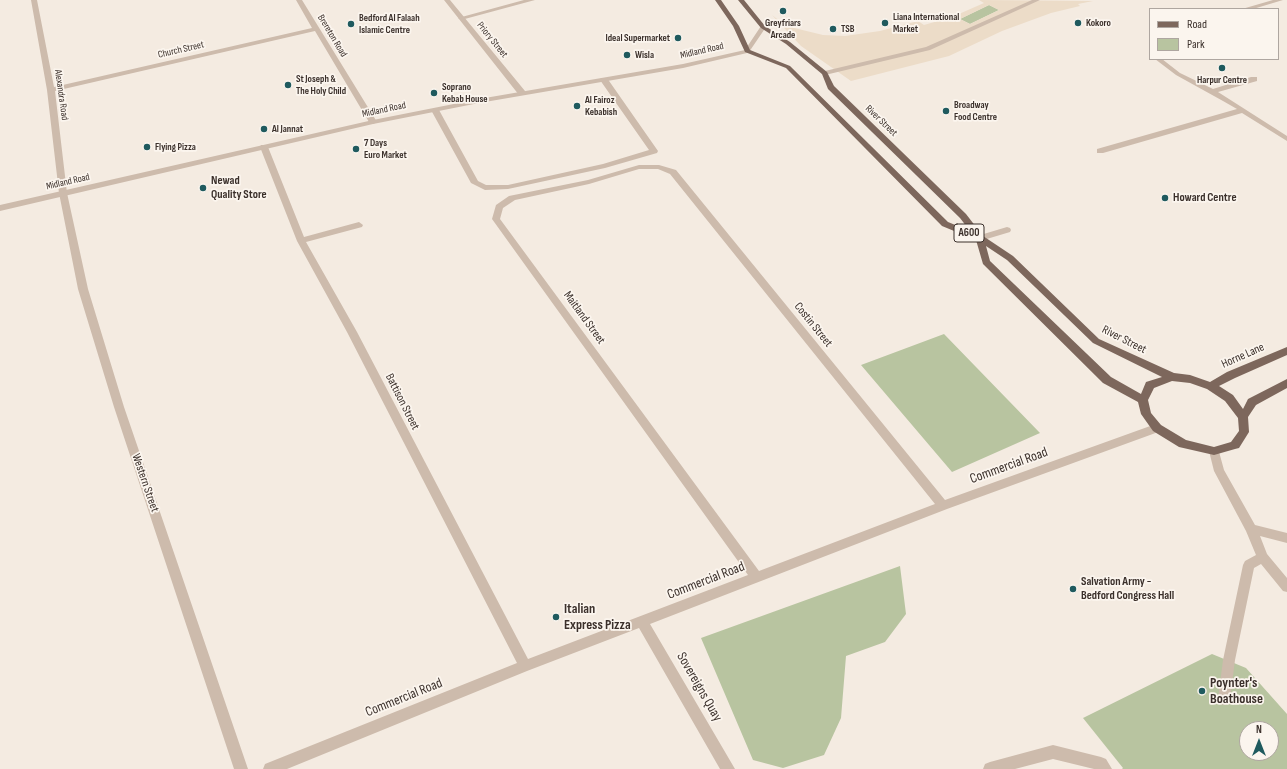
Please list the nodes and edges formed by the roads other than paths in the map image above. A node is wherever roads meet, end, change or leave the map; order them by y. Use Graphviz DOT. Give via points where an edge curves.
graph roads {
  1 [pos="34,0"];
  2 [pos="299,0"];
  3 [pos="447,0"];
  4 [pos="532,0"];
  5 [pos="718,0"];
  6 [pos="741,0"];
  7 [pos="1037,0"];
  8 [pos="1280,0"];
  9 [pos="1249,8"];
  10 [pos="461,18"];
  11 [pos="763,27"];
  12 [pos="316,29"];
  13 [pos="747,51"];
  14 [pos="1159,60"];
  15 [pos="825,73"];
  16 [pos="1254,79"];
  17 [pos="604,80"];
  18 [pos="51,90"];
  19 [pos="1211,92"];
  20 [pos="522,93"];
  21 [pos="434,110"];
  22 [pos="1243,110"];
  23 [pos="373,122"];
  24 [pos="1287,139"];
  25 [pos="264,147"];
  26 [pos="1100,151"];
  27 [pos="659,167"];
  28 [pos="63,193"];
  29 [pos="0,208"];
  30 [pos="359,225"];
  31 [pos="1007,230"];
  32 [pos="980,238"];
  33 [pos="301,241"];
  34 [pos="1287,351"];
  35 [pos="1172,377"];
  36 [pos="1287,383"];
  37 [pos="1211,386"];
  38 [pos="1143,400"];
  39 [pos="1243,417"];
  40 [pos="1157,428"];
  41 [pos="1214,451"];
  42 [pos="943,506"];
  43 [pos="1251,529"];
  44 [pos="1287,538"];
  45 [pos="1263,557"];
  46 [pos="756,577"];
  47 [pos="1287,587"];
  48 [pos="642,622"];
  49 [pos="525,666"];
  50 [pos="1224,698"];
  51 [pos="241,769"];
  52 [pos="270,769"];
  53 [pos="728,769"];
  54 [pos="990,769"];
  55 [pos="1105,769"];
  1 -- 18 [label="street, Alexandra Road"];
  2 -- 12 [label="street, Brereton Road"];
  3 -- 10 [label="street, Priory Street"];
  4 -- 10 [label="street"];
  5 -- 13 [label="main road" via="736,26"];
  6 -- 11 [label="main road, A600"];
  7 -- 15 [label="street" via="928,49"];
  8 -- 9 [label="street"];
  10 -- 20 [label="street, Priory Street"];
  11 -- 13 [label="street"];
  11 -- 15 [label="main road, River Street / A600" via="788,43"];
  12 -- 18 [label="street, Church Street"];
  12 -- 23 [label="street, Brereton Road"];
  13 -- 17 [label="street, Midland Road"];
  13 -- 32 [label="main road, River Street / A600" via="788,67 945,224"];
  14 -- 19 [label="street" via="1178,74"];
  15 -- 32 [label="main road, River Street / A600" via="831,88 963,216"];
  16 -- 19 [label="street"];
  17 -- 20 [label="street, Midland Road"];
  17 -- 21 [label="street" via="654,151 597,168 508,187 485,188 475,183"];
  18 -- 28 [label="street, Alexandra Road"];
  19 -- 22 [label="street"];
  20 -- 21 [label="street, Midland Road"];
  21 -- 23 [label="street, Midland Road"];
  22 -- 24 [label="street"];
  22 -- 26 [label="street"];
  23 -- 25 [label="street, Midland Road"];
  25 -- 28 [label="street, Midland Road"];
  25 -- 33 [label="street, Battison Street"];
  27 -- 42 [label="street, Costin Street" via="673,172"];
  27 -- 46 [label="street, Maitland Street" via="639,167 589,182 512,198 499,207 496,219"];
  28 -- 29 [label="street, Midland Road"];
  28 -- 51 [label="street, Western Street" via="83,289 119,407"];
  30 -- 33 [label="street"];
  31 -- 32 [label="street"];
  32 -- 35 [label="main road, River Street / A600" via="1010,258 1096,341"];
  32 -- 38 [label="main road, River Street / A600" via="986,262 1107,380"];
  33 -- 49 [label="street, Battison Street" via="352,332"];
  34 -- 37 [label="main road, Horne Lane"];
  35 -- 37 [label="main road" via="1190,379"];
  35 -- 38 [label="main road" via="1150,385"];
  36 -- 39 [label="main road" via="1252,402"];
  37 -- 39 [label="main road" via="1228,398"];
  38 -- 40 [label="main road" via="1146,414"];
  39 -- 41 [label="main road" via="1244,432 1235,445"];
  40 -- 41 [label="main road" via="1183,444"];
  40 -- 42 [label="street, Commercial Road"];
  41 -- 43 [label="street" via="1219,471"];
  42 -- 46 [label="street, Commercial Road"];
  43 -- 44 [label="street"];
  43 -- 45 [label="street"];
  45 -- 47 [label="street"];
  45 -- 50 [label="street" via="1249,565 1229,660"];
  46 -- 48 [label="street, Commercial Road"];
  48 -- 49 [label="street, Commercial Road"];
  48 -- 53 [label="street, Sovereigns Quay"];
  49 -- 52 [label="street, Commercial Road"];
  54 -- 55 [label="street" via="1053,752 1101,764"];
}
